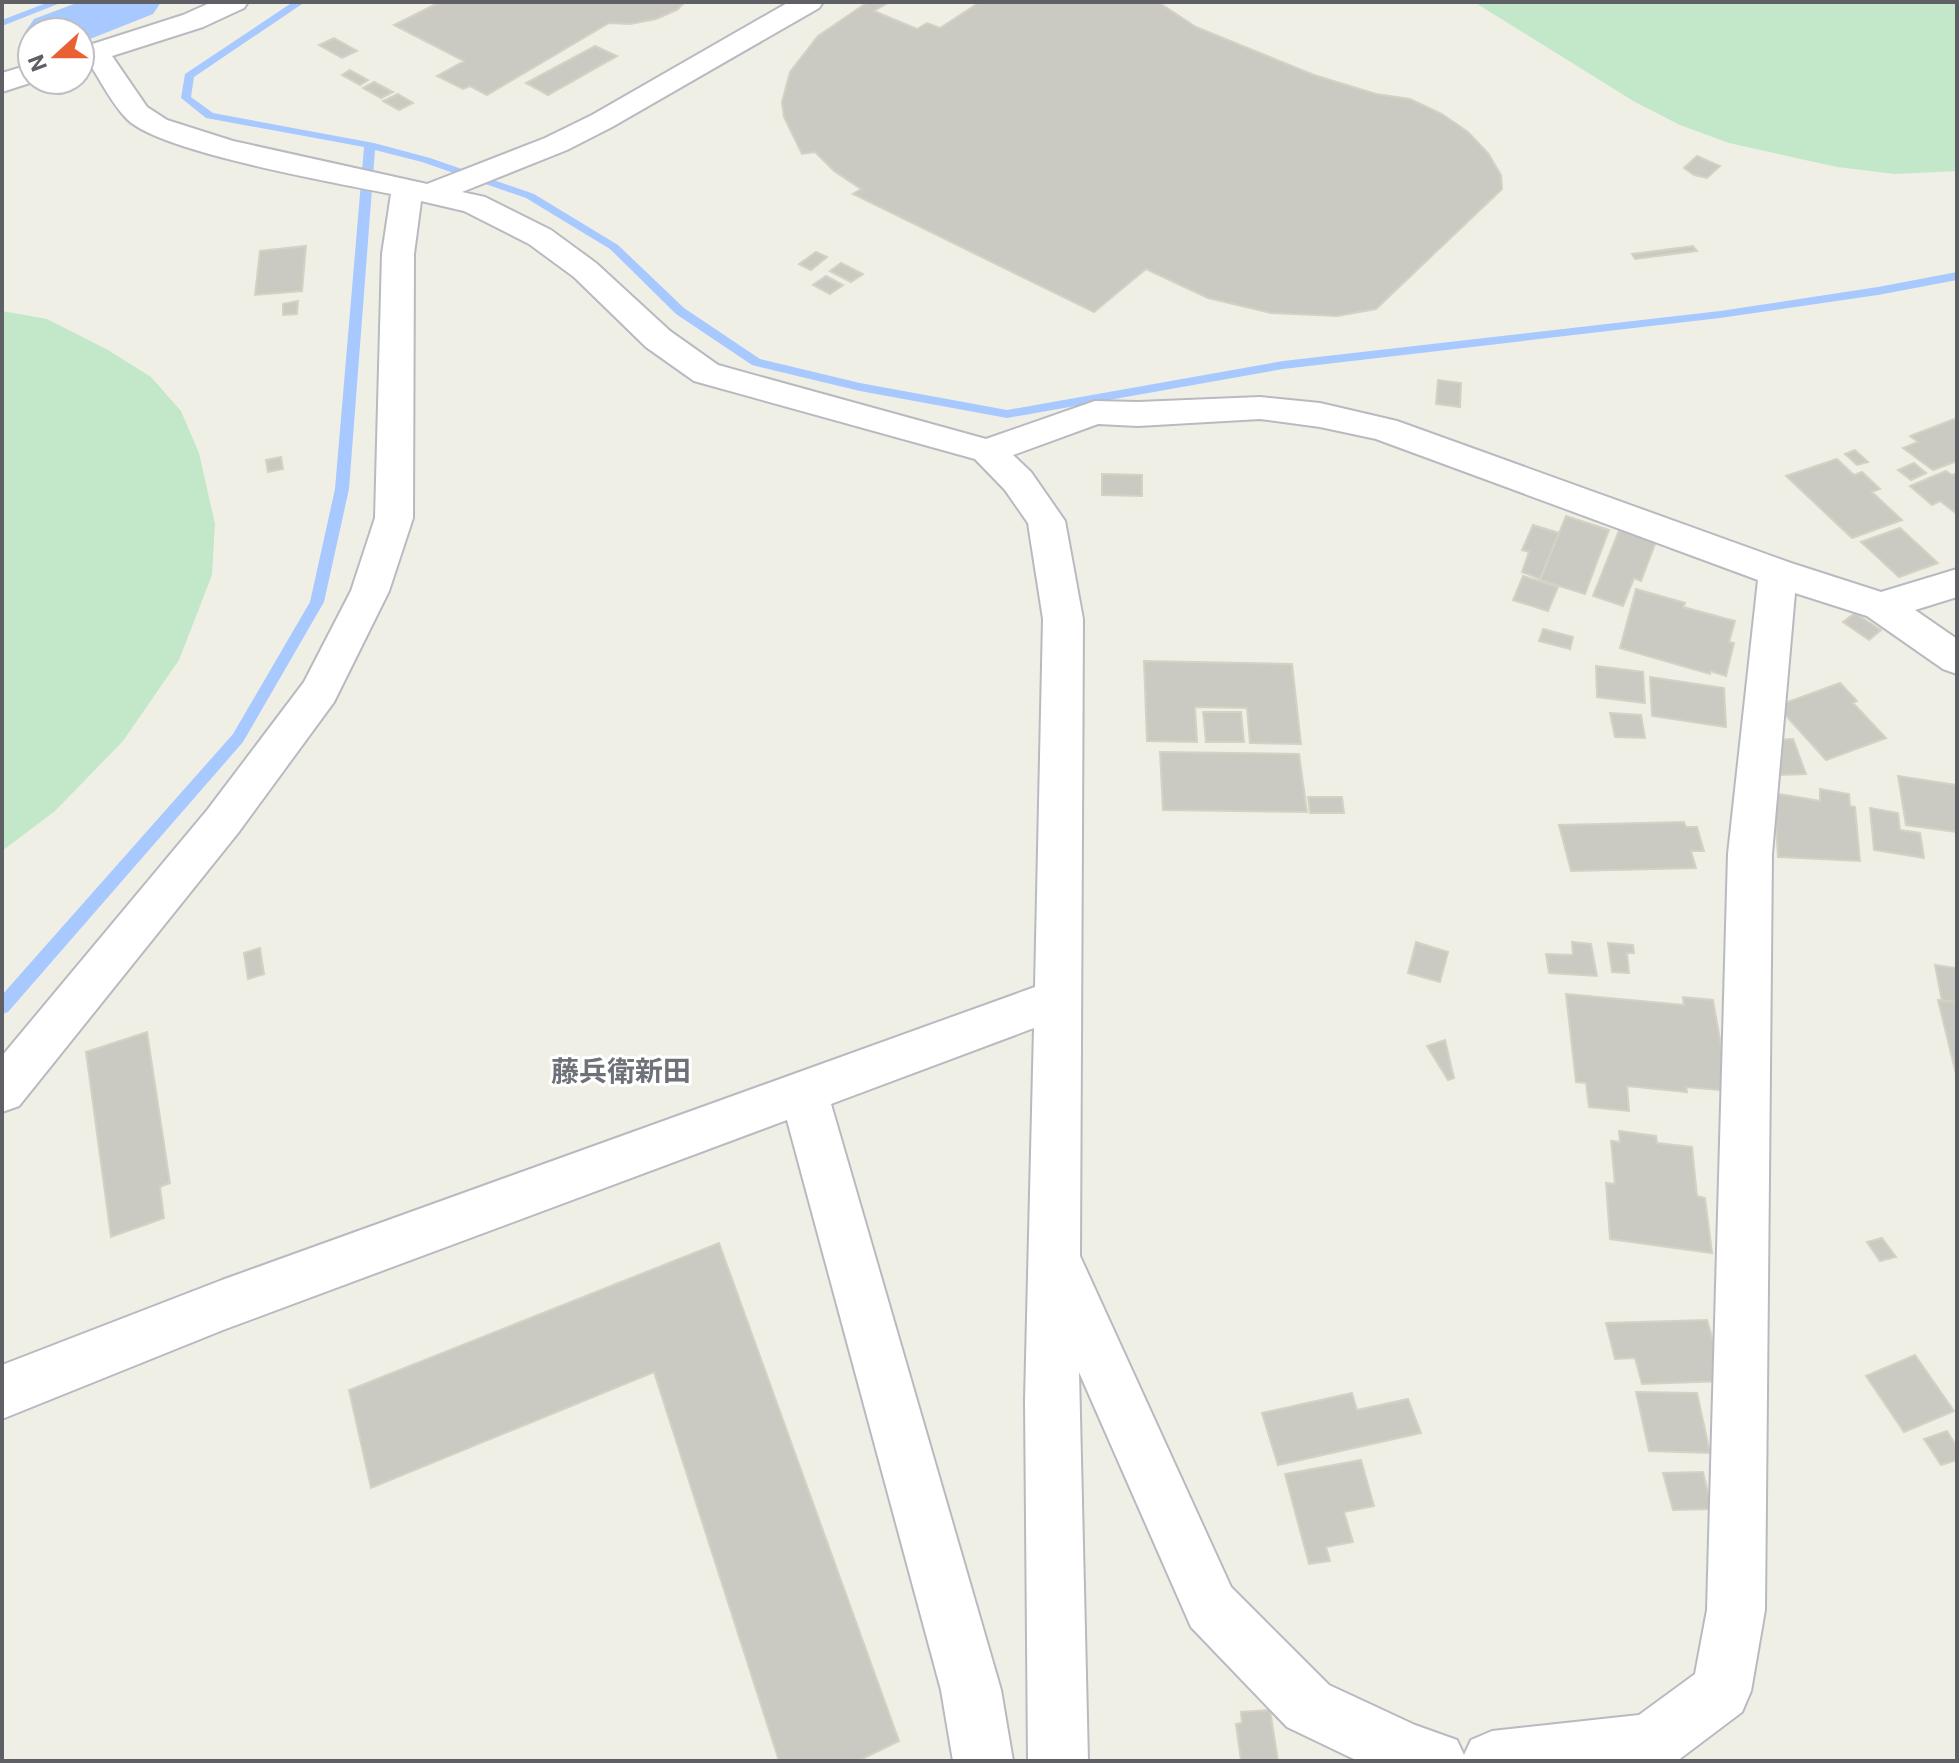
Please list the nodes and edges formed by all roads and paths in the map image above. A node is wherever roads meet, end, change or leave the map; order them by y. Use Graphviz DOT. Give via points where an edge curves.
graph roads {
  1 [pos="234,2"];
  2 [pos="809,2"];
  3 [pos="96,51"];
  4 [pos="96,65"];
  5 [pos="431,188"];
  6 [pos="1001,446"];
  7 [pos="1778,573"];
  8 [pos="1957,583"];
  9 [pos="1881,606"];
  10 [pos="1957,659"];
  11 [pos="1058,999"];
  12 [pos="2,1091"];
  13 [pos="803,1091"];
  14 [pos="1056,1260"];
  15 [pos="2,1392"];
  16 [pos="983,1761"];
  17 [pos="1058,1761"];
  18 [pos="1436,1761"];
  19 [pos="1492,1761"];
  1 -- 3 [label="street" via="193,21"];
  2 -- 5 [label="street" via="602,121 501,166"];
  4 -- 5 [label="street" via="137,113 156,126 225,148"];
  5 -- 6 [label="street" via="540,237 585,270 658,339 706,373"];
  5 -- 12 [label="street" via="398,254 394,518 370,591 320,691 223,821"];
  6 -- 7 [label="street" via="1095,412 1260,408 1320,415 1384,429"];
  6 -- 11 [label="street" via="1046,521 1063,619"];
  7 -- 9 [label="street"];
  7 -- 19 [label="street" via="1750,854 1736,1610 1721,1691 1650,1744"];
  8 -- 9 [label="street"];
  9 -- 10 [label="street"];
  11 -- 13 [label="street"];
  11 -- 14 [label="street"];
  13 -- 15 [label="street" via="222,1305"];
  13 -- 16 [label="street" via="971,1690"];
  14 -- 17 [label="street" via="1052,1400"];
  14 -- 18 [label="street" via="1211,1607 1308,1706 1409,1754"];
}
